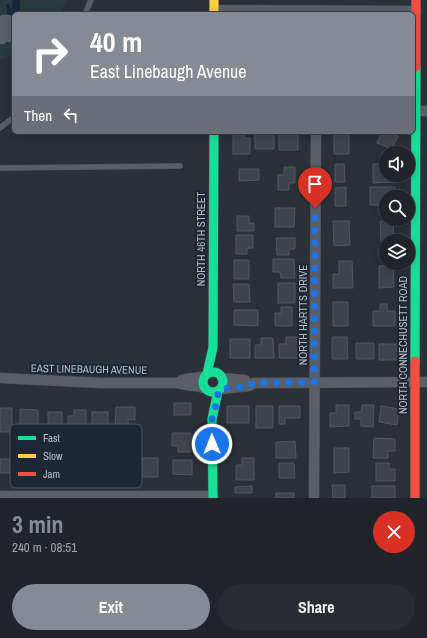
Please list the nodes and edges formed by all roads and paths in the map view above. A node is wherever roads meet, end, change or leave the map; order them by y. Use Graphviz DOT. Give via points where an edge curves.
graph roads {
  1 [pos="91,0"];
  2 [pos="416,0"];
  3 [pos="214,8"];
  4 [pos="416,11"];
  5 [pos="85,12"];
  6 [pos="0,37"];
  7 [pos="12,37"];
  8 [pos="415,61"];
  9 [pos="415,111"];
  10 [pos="427,111"];
  11 [pos="12,119"];
  12 [pos="0,128"];
  13 [pos="214,134"];
  14 [pos="316,134"];
  15 [pos="414,134"];
  16 [pos="180,166"];
  17 [pos="0,168"];
  18 [pos="213,347"];
  19 [pos="206,375"];
  20 [pos="221,376"];
  21 [pos="0,378"];
  22 [pos="314,382"];
  23 [pos="415,382"];
  24 [pos="427,382"];
  25 [pos="177,383"];
  26 [pos="254,383"];
  27 [pos="205,389"];
  28 [pos="220,390"];
  29 [pos="212,419"];
  30 [pos="0,496"];
  31 [pos="213,497"];
  32 [pos="314,498"];
  33 [pos="415,498"];
  1 -- 5 [label="lane"];
  2 -- 4 [label="street, NORTH CONNECHUSETT ROAD"];
  3 -- 4 [label="street"];
  4 -- 8 [label="street, NORTH CONNECHUSETT ROAD"];
  6 -- 7 [label="street" via="3,37 4,20 8,20 8,37"];
  9 -- 10 [label="street"];
  11 -- 12 [label="lane"];
  13 -- 18 [label="street, NORTH 46TH STREET"];
  14 -- 22 [label="street, NORTH HARTTS DRIVE"];
  15 -- 23 [label="street, NORTH CONNECHUSETT ROAD"];
  16 -- 17 [label="lane"];
  18 -- 19 [label="street, NORTH 46TH STREET"];
  18 -- 20 [label="street, NORTH 46TH STREET"];
  19 -- 20 [label="street" via="213,372"];
  19 -- 25 [label="street, EAST LINEBAUGH AVENUE" via="183,379"];
  19 -- 27 [label="street" via="202,382"];
  20 -- 26 [label="street"];
  20 -- 28 [label="street" via="223,383"];
  21 -- 25 [label="street, EAST LINEBAUGH AVENUE" via="101,383"];
  22 -- 23 [label="street"];
  22 -- 26 [label="street"];
  22 -- 32 [label="street, NORTH HARTTS DRIVE"];
  23 -- 24 [label="street"];
  23 -- 33 [label="street, NORTH CONNECHUSETT ROAD"];
  25 -- 27 [label="street, EAST LINEBAUGH AVENUE"];
  26 -- 28 [label="street"];
  27 -- 28 [label="street" via="212,393"];
  27 -- 29 [label="street"];
  28 -- 29 [label="street"];
  29 -- 31 [label="street"];
  30 -- 31 [label="street"];
}
